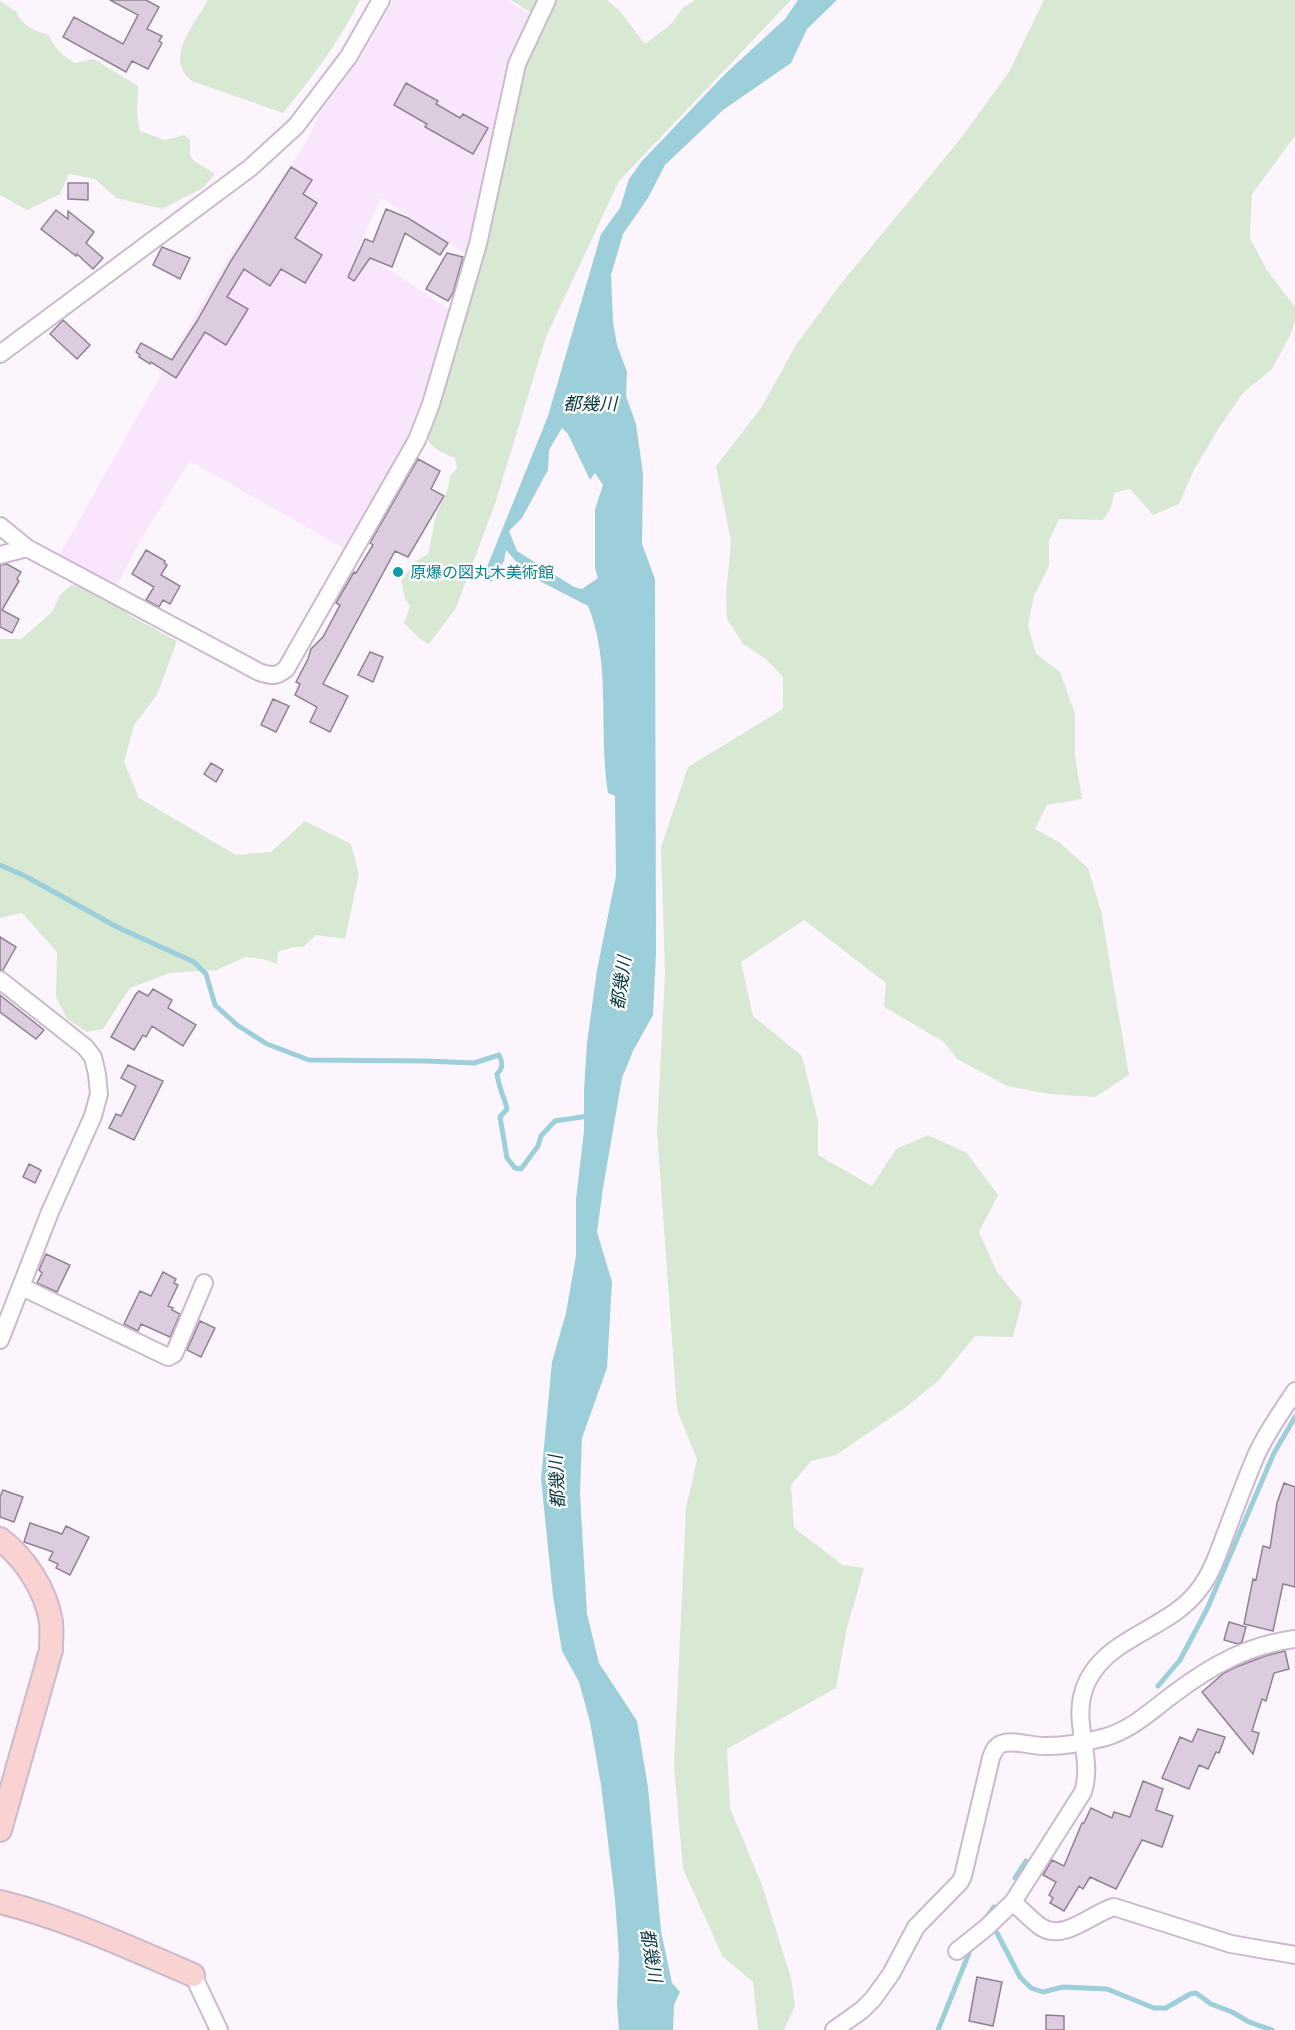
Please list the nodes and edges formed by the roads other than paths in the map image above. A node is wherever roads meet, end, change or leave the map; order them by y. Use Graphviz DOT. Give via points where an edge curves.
graph roads {
  1 [pos="381,0"];
  2 [pos="547,0"];
  3 [pos="0,354"];
  4 [pos="0,526"];
  5 [pos="27,548"];
  6 [pos="0,555"];
  7 [pos="0,980"];
  8 [pos="204,1283"];
  9 [pos="22,1287"];
  10 [pos="0,1340"];
  11 [pos="1295,1391"];
  12 [pos="0,1539"];
  13 [pos="1295,1639"];
  14 [pos="1082,1742"];
  15 [pos="0,1830"];
  16 [pos="0,1902"];
  17 [pos="1013,1902"];
  18 [pos="957,1951"];
  19 [pos="1295,1955"];
  20 [pos="193,1975"];
  21 [pos="219,2030"];
  22 [pos="834,2030"];
  1 -- 3 [label="street" via="349,56 296,126 250,168"];
  2 -- 5 [label="street" via="517,64 478,244 417,440 286,669 271,676 259,672"];
  4 -- 5 [label="street"];
  5 -- 6 [label="street"];
  7 -- 9 [label="street" via="85,1047 93,1057 99,1094"];
  8 -- 9 [label="street" via="174,1354 168,1357"];
  9 -- 10 [label="street"];
  11 -- 14 [label="street" via="1260,1448 1214,1565 1201,1587 1177,1612 1109,1654 1095,1669 1083,1692"];
  12 -- 15 [label="street" via="28,1568 51,1622 51,1650"];
  13 -- 14 [label="street" via="1223,1660 1128,1727"];
  14 -- 17 [label="street" via="1087,1773 1083,1792"];
  14 -- 22 [label="street" via="1045,1746 1005,1743 996,1748 962,1879 916,1927 878,1993"];
  16 -- 20 [label="street" via="121,1944"];
  17 -- 18 [label="street"];
  17 -- 19 [label="street" via="1050,1932 1069,1928 1114,1907 1231,1944"];
  20 -- 21 [label="street"];
}
